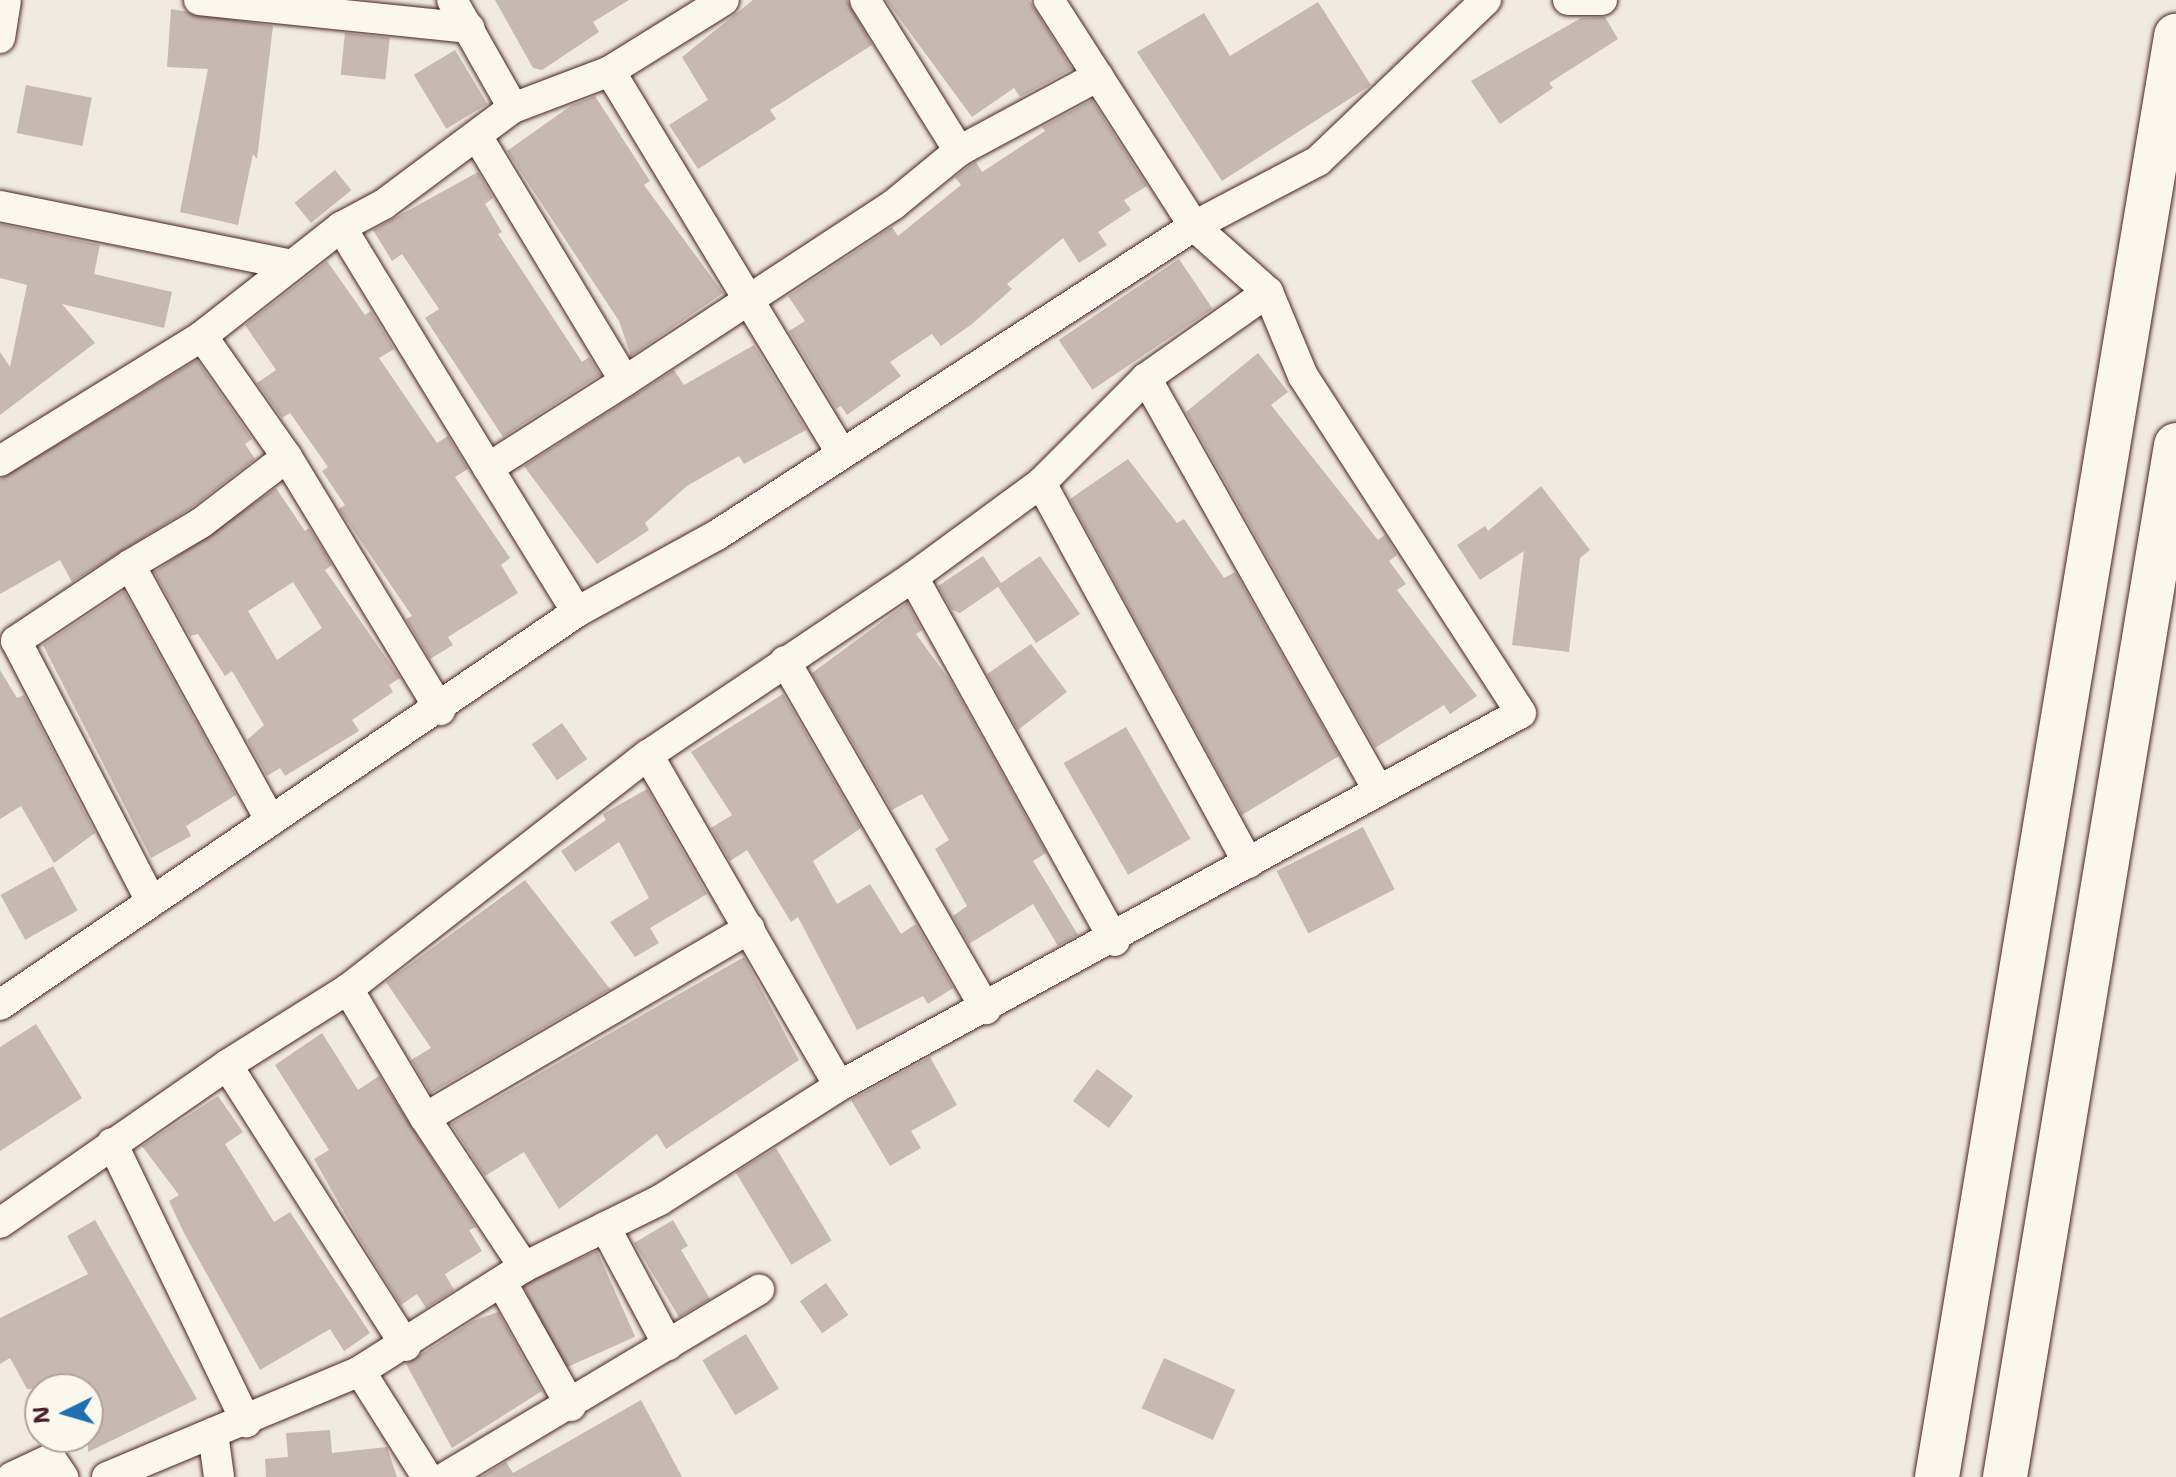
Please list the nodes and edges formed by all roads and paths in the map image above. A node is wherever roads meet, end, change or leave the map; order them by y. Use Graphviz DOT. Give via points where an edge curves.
graph roads {
  1 [pos="6,0"];
  2 [pos="199,0"];
  3 [pos="452,0"];
  4 [pos="724,0"];
  5 [pos="865,0"];
  6 [pos="1049,0"];
  7 [pos="1486,0"];
  8 [pos="1568,0"];
  9 [pos="1602,0"];
  10 [pos="470,28"];
  11 [pos="2176,36"];
  12 [pos="0,38"];
  13 [pos="610,71"];
  14 [pos="1098,76"];
  15 [pos="513,108"];
  16 [pos="477,136"];
  17 [pos="959,151"];
  18 [pos="0,206"];
  19 [pos="1194,226"];
  20 [pos="341,227"];
  21 [pos="292,265"];
  22 [pos="1268,292"];
  23 [pos="743,299"];
  24 [pos="202,336"];
  25 [pos="1146,378"];
  26 [pos="625,381"];
  27 [pos="2176,445"];
  28 [pos="841,453"];
  29 [pos="287,457"];
  30 [pos="0,461"];
  31 [pos="488,468"];
  32 [pos="1041,483"];
  33 [pos="130,565"];
  34 [pos="913,577"];
  35 [pos="577,612"];
  36 [pos="785,661"];
  37 [pos="440,710"];
  38 [pos="648,755"];
  39 [pos="1379,791"];
  40 [pos="271,821"];
  41 [pos="1248,863"];
  42 [pos="151,901"];
  43 [pos="750,928"];
  44 [pos="1115,941"];
  45 [pos="348,989"];
  46 [pos="1,1002"];
  47 [pos="986,1009"];
  48 [pos="227,1065"];
  49 [pos="839,1086"];
  50 [pos="425,1118"];
  51 [pos="112,1143"];
  52 [pos="0,1223"];
  53 [pos="605,1227"];
  54 [pos="513,1275"];
  55 [pos="759,1290"];
  56 [pos="668,1345"];
  57 [pos="406,1346"];
  58 [pos="360,1371"];
  59 [pos="571,1406"];
  60 [pos="246,1422"];
  61 [pos="213,1433"];
  62 [pos="56,1471"];
  63 [pos="12,1477"];
  64 [pos="107,1477"];
  65 [pos="219,1477"];
  66 [pos="427,1477"];
  67 [pos="446,1477"];
  68 [pos="1937,1477"];
  69 [pos="2005,1477"];
  1 -- 12 [label="street"];
  2 -- 10 [label="street"];
  3 -- 10 [label="street"];
  4 -- 13 [label="street"];
  5 -- 17 [label="street"];
  6 -- 14 [label="street"];
  7 -- 19 [label="street" via="1318,161"];
  8 -- 9 [label="street"];
  10 -- 15 [label="street"];
  11 -- 68 [label="highway"];
  13 -- 15 [label="street"];
  13 -- 23 [label="street"];
  14 -- 17 [label="street"];
  14 -- 19 [label="street"];
  15 -- 16 [label="street"];
  16 -- 20 [label="street"];
  16 -- 26 [label="street"];
  17 -- 23 [label="street" via="893,205"];
  18 -- 21 [label="street"];
  19 -- 22 [label="street"];
  19 -- 28 [label="street"];
  20 -- 21 [label="street"];
  20 -- 31 [label="street"];
  21 -- 24 [label="street"];
  22 -- 25 [label="street"];
  22 -- 39 [label="street" via="1303,376 1521,713"];
  23 -- 26 [label="street"];
  23 -- 28 [label="street"];
  24 -- 29 [label="street"];
  24 -- 30 [label="street"];
  25 -- 32 [label="street"];
  25 -- 39 [label="street"];
  26 -- 31 [label="street"];
  27 -- 69 [label="highway"];
  28 -- 35 [label="street" via="717,535"];
  29 -- 33 [label="street" via="201,523"];
  29 -- 37 [label="street"];
  31 -- 35 [label="street"];
  32 -- 34 [label="street"];
  32 -- 41 [label="street"];
  33 -- 40 [label="street"];
  33 -- 42 [label="street" via="16,641"];
  34 -- 36 [label="street"];
  34 -- 44 [label="street"];
  35 -- 37 [label="street"];
  36 -- 38 [label="street"];
  36 -- 47 [label="street"];
  37 -- 40 [label="street"];
  38 -- 43 [label="street"];
  38 -- 45 [label="street"];
  39 -- 41 [label="street"];
  40 -- 42 [label="street"];
  41 -- 44 [label="street"];
  42 -- 46 [label="street"];
  43 -- 49 [label="street"];
  43 -- 50 [label="street"];
  44 -- 47 [label="street"];
  45 -- 48 [label="street"];
  45 -- 50 [label="street"];
  47 -- 49 [label="street"];
  48 -- 51 [label="street"];
  48 -- 57 [label="street"];
  49 -- 53 [label="street"];
  50 -- 54 [label="street"];
  51 -- 52 [label="street"];
  51 -- 60 [label="street"];
  53 -- 54 [label="street"];
  53 -- 56 [label="street"];
  54 -- 57 [label="street"];
  54 -- 59 [label="street"];
  55 -- 56 [label="street"];
  56 -- 59 [label="street"];
  57 -- 58 [label="street"];
  58 -- 60 [label="street"];
  58 -- 66 [label="street"];
  59 -- 67 [label="street"];
  60 -- 61 [label="street"];
  61 -- 64 [label="street"];
  61 -- 65 [label="street"];
  62 -- 63 [label="street"];
}
